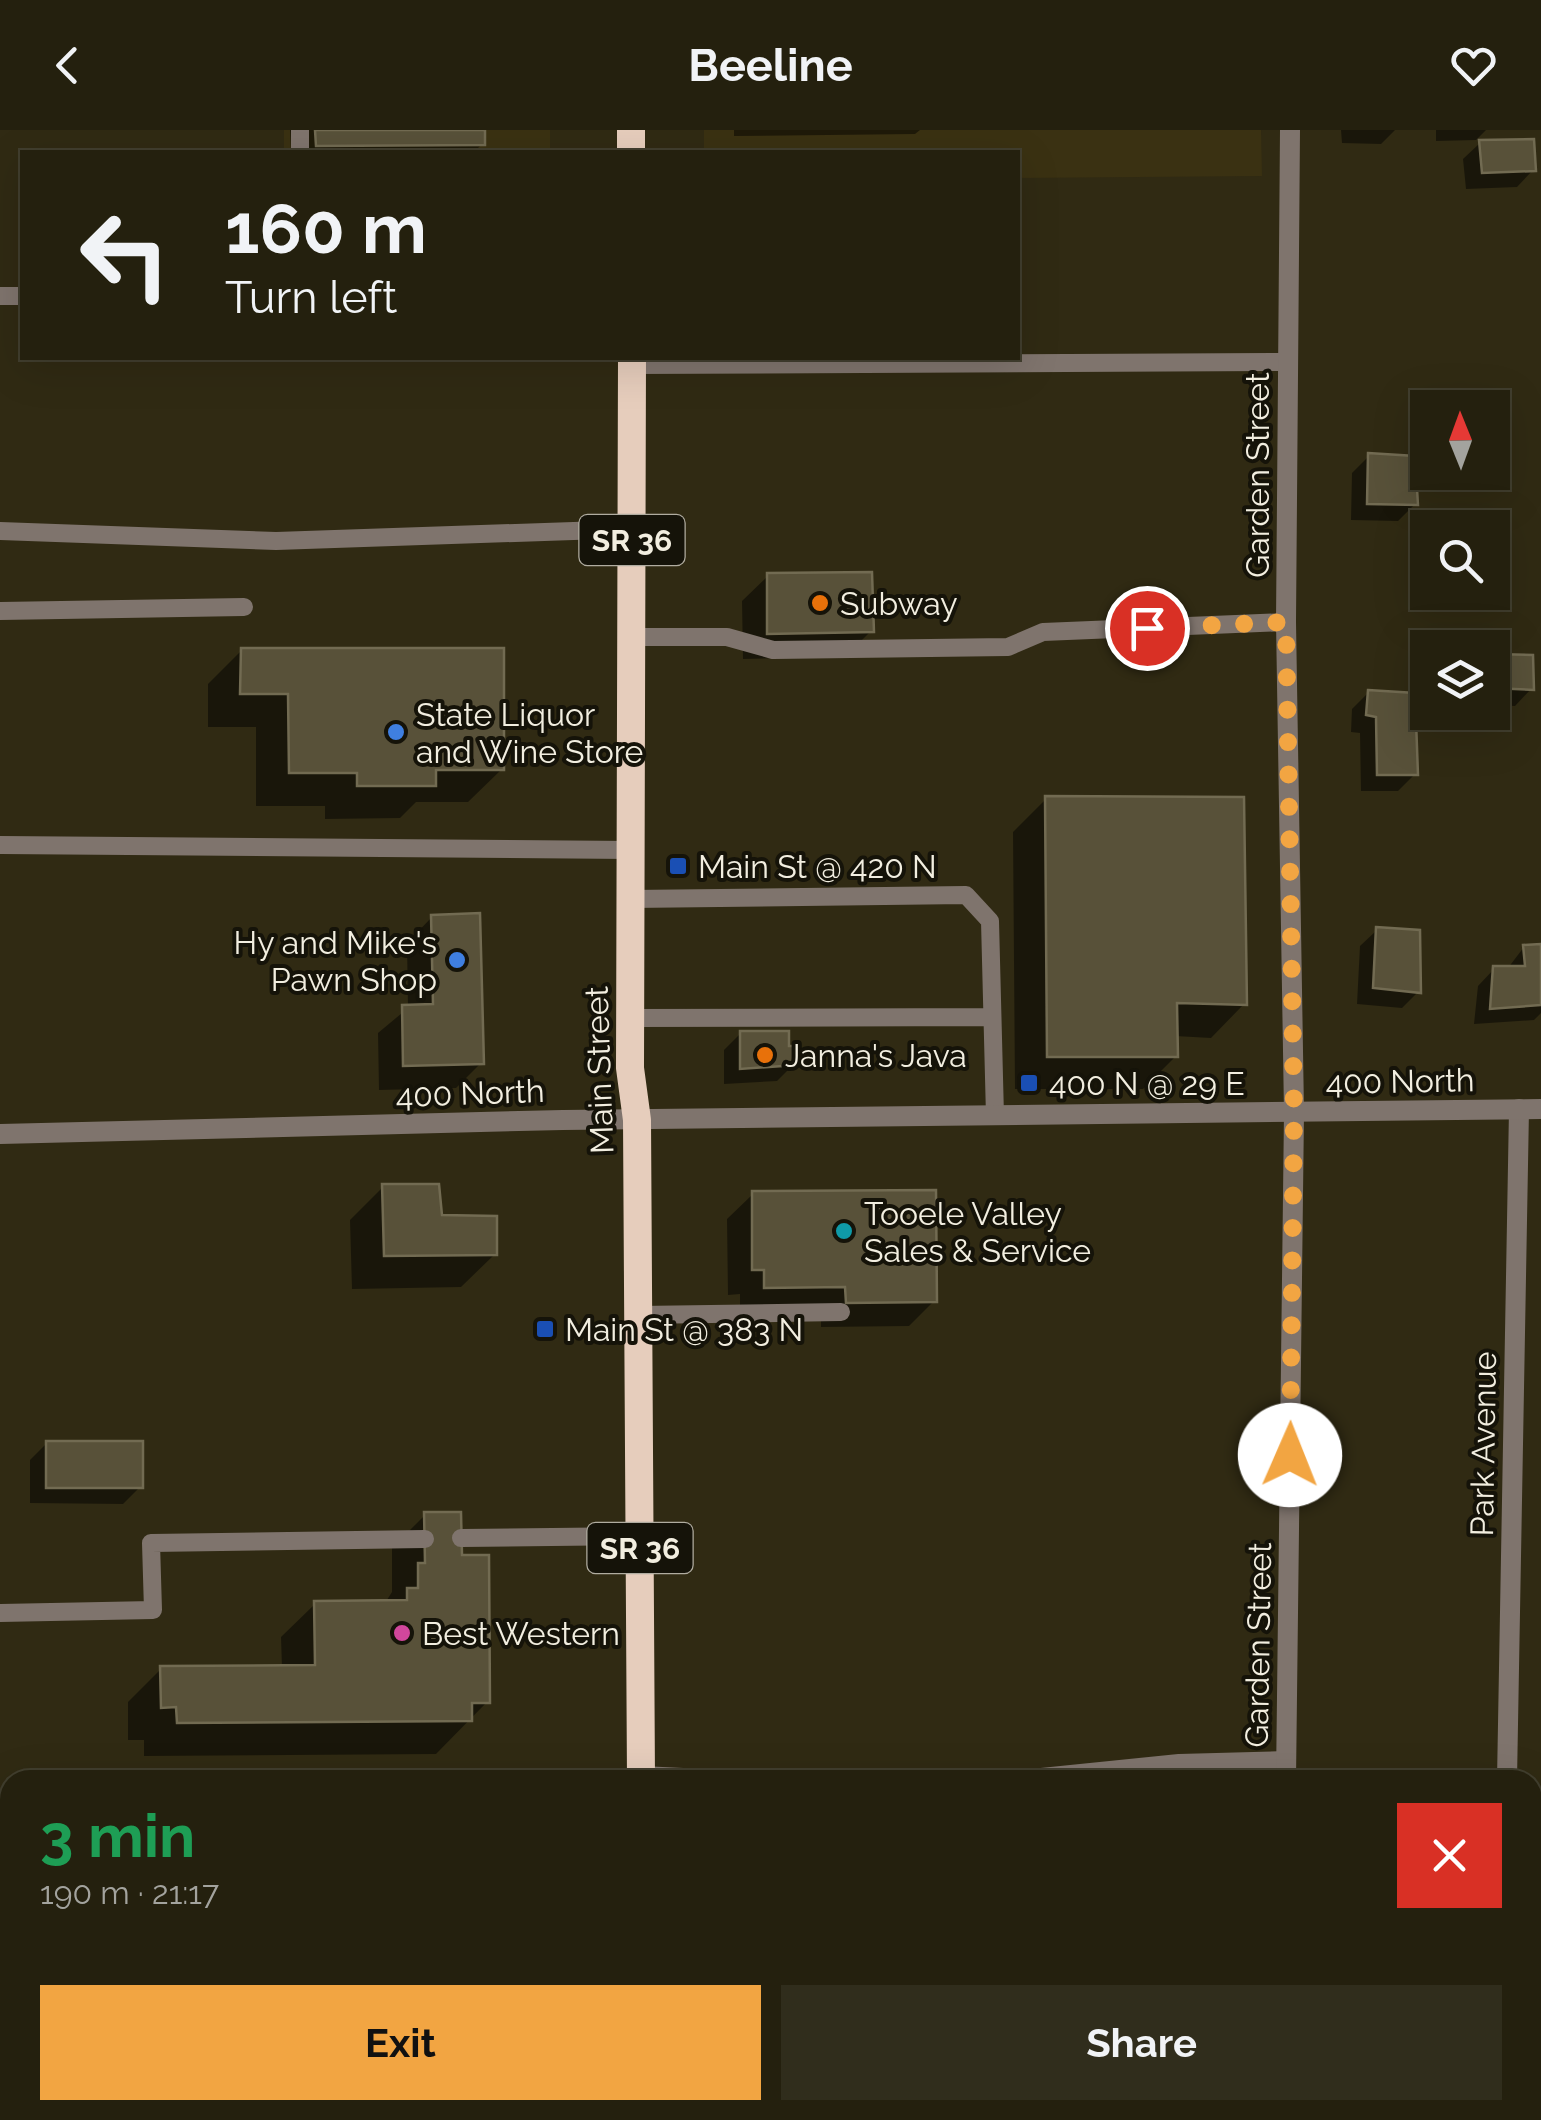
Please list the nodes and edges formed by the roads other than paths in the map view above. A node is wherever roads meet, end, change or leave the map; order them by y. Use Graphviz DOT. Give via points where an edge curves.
graph roads {
  1 [pos="1290,130"];
  2 [pos="632,362"];
  3 [pos="1288,362"];
  4 [pos="632,529"];
  5 [pos="0,531"];
  6 [pos="244,608"];
  7 [pos="0,611"];
  8 [pos="1286,622"];
  9 [pos="632,637"];
  10 [pos="0,845"];
  11 [pos="631,850"];
  12 [pos="631,900"];
  13 [pos="992,1017"];
  14 [pos="631,1018"];
  15 [pos="1530,1109"];
  16 [pos="1294,1112"];
  17 [pos="995,1116"];
  18 [pos="637,1120"];
  19 [pos="0,1134"];
  20 [pos="841,1312"];
  21 [pos="640,1315"];
  22 [pos="640,1536"];
  23 [pos="461,1538"];
  24 [pos="424,1539"];
  25 [pos="0,1613"];
  26 [pos="641,1770"];
  27 [pos="1110,1770"];
  28 [pos="1286,1770"];
  29 [pos="1507,1770"];
  1 -- 3 [label="street, Garden Street"];
  2 -- 3 [label="lane"];
  2 -- 4 [label="highway, Main Street / SR 36"];
  3 -- 8 [label="street, Garden Street"];
  4 -- 5 [label="lane" via="276,540"];
  4 -- 9 [label="highway, Main Street / SR 36"];
  6 -- 7 [label="lane"];
  8 -- 9 [label="lane" via="1043,632 1008,647 773,650 727,637"];
  8 -- 16 [label="street, Garden Street"];
  9 -- 11 [label="highway, Main Street / SR 36"];
  10 -- 11 [label="lane"];
  11 -- 12 [label="highway, Main Street / SR 36"];
  12 -- 13 [label="lane" via="966,895 990,920"];
  12 -- 14 [label="highway, Main Street / SR 36"];
  13 -- 14 [label="lane"];
  13 -- 17 [label="lane"];
  14 -- 18 [label="highway, Main Street / SR 36"];
  15 -- 16 [label="street, 400 North"];
  15 -- 29 [label="street, Park Avenue"];
  16 -- 17 [label="street, 400 North"];
  16 -- 28 [label="street, Garden Street"];
  17 -- 18 [label="street, 400 North"];
  18 -- 19 [label="street, 400 North"];
  18 -- 21 [label="highway, Main Street / SR 36"];
  20 -- 21 [label="lane"];
  21 -- 22 [label="highway, Main Street / SR 36"];
  22 -- 23 [label="lane"];
  22 -- 26 [label="highway, Main Street / SR 36"];
  24 -- 25 [label="lane" via="151,1543 152,1610"];
  27 -- 28 [label="lane" via="1178,1763"];
}
